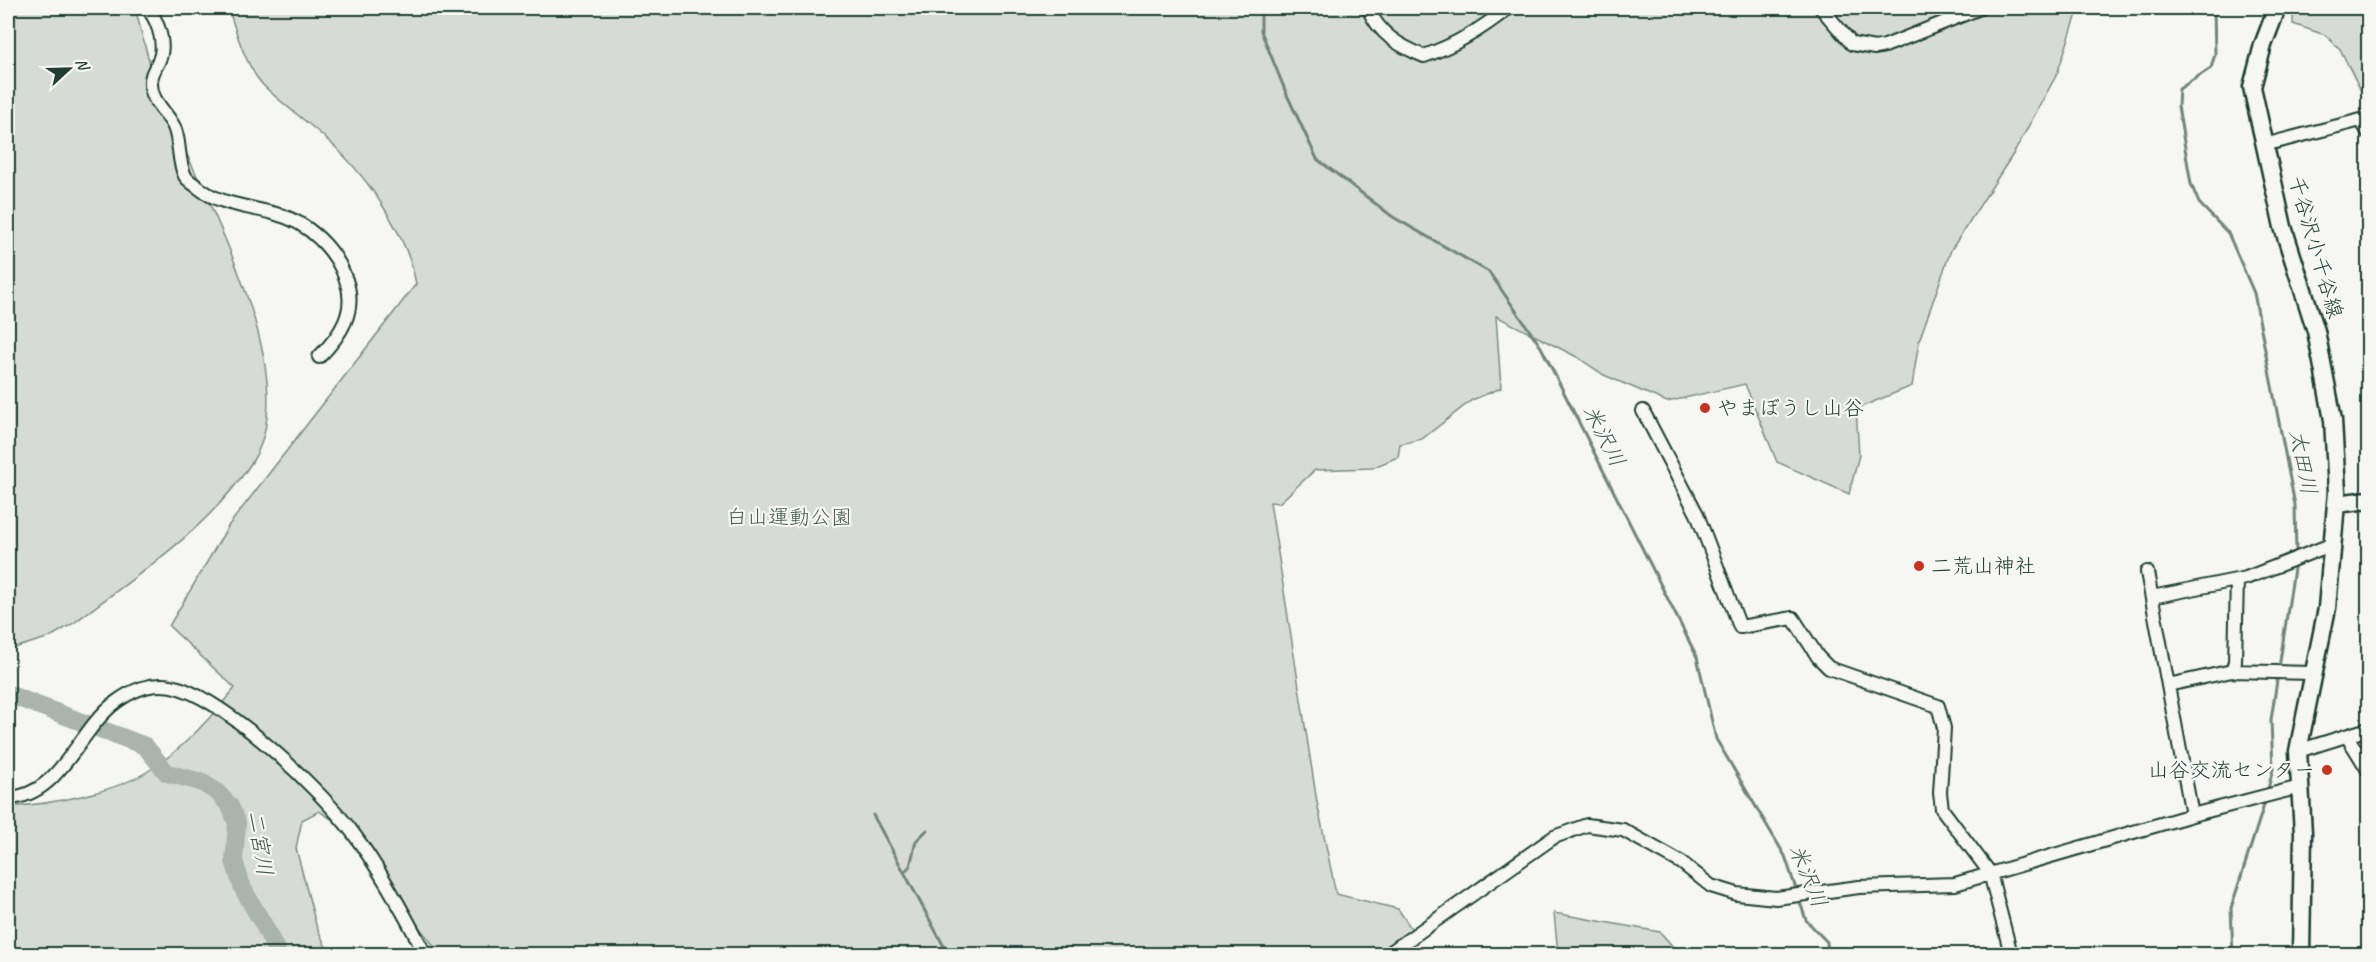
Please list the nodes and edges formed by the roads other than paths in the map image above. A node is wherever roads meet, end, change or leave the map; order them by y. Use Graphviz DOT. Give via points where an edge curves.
graph roads {
  1 [pos="147,8"];
  2 [pos="1368,8"];
  3 [pos="1508,8"];
  4 [pos="1821,8"];
  5 [pos="1980,8"];
  6 [pos="2277,8"];
  7 [pos="2368,132"];
  8 [pos="2264,145"];
  9 [pos="320,357"];
  10 [pos="1643,411"];
  11 [pos="2368,500"];
  12 [pos="2337,504"];
  13 [pos="2333,544"];
  14 [pos="2147,572"];
  15 [pos="2237,580"];
  16 [pos="2152,597"];
  17 [pos="2232,671"];
  18 [pos="2313,673"];
  19 [pos="2168,685"];
  20 [pos="2368,729"];
  21 [pos="2347,736"];
  22 [pos="2298,751"];
  23 [pos="2368,770"];
  24 [pos="2300,788"];
  25 [pos="8,798"];
  26 [pos="2192,815"];
  27 [pos="1990,873"];
  28 [pos="425,954"];
  29 [pos="1388,954"];
  30 [pos="2011,954"];
  31 [pos="2301,954"];
  1 -- 9 [label="street" via="161,37 161,55 150,84 155,101 173,125 186,178 209,196 277,214 302,225 331,248 342,265 351,294 350,309 342,329"];
  2 -- 3 [label="street" via="1380,30 1391,40 1424,57 1448,48"];
  4 -- 5 [label="street" via="1852,44 1875,48"];
  6 -- 8 [label="main road, 千谷沢小千谷線" via="2252,87"];
  7 -- 8 [label="street" via="2361,120"];
  8 -- 12 [label="main road, 千谷沢小千谷線" via="2292,264 2316,332 2333,420"];
  10 -- 27 [label="street" via="1697,514 1740,627 1793,618 1829,668 1938,706 1944,728 1942,809"];
  11 -- 12 [label="main road"];
  12 -- 13 [label="main road, 千谷沢小千谷線"];
  13 -- 15 [label="street"];
  13 -- 18 [label="main road, 千谷沢小千谷線" via="2327,608"];
  14 -- 16 [label="street"];
  15 -- 16 [label="street"];
  15 -- 17 [label="street"];
  16 -- 19 [label="street"];
  17 -- 18 [label="street"];
  17 -- 19 [label="street"];
  18 -- 22 [label="main road, 千谷沢小千谷線"];
  19 -- 26 [label="street"];
  20 -- 21 [label="street"];
  21 -- 22 [label="street"];
  21 -- 23 [label="street"];
  22 -- 24 [label="main road, 千谷沢小千谷線"];
  24 -- 26 [label="street"];
  24 -- 31 [label="main road, 千谷沢小千谷線"];
  25 -- 28 [label="street" via="32,792 51,778 96,720 135,690 170,685 189,691 242,726 316,791 353,833"];
  26 -- 27 [label="street"];
  27 -- 29 [label="street" via="1955,884 1859,887 1776,898 1737,894 1711,886 1682,863 1623,830 1587,825 1554,837"];
  27 -- 30 [label="street"];
}
